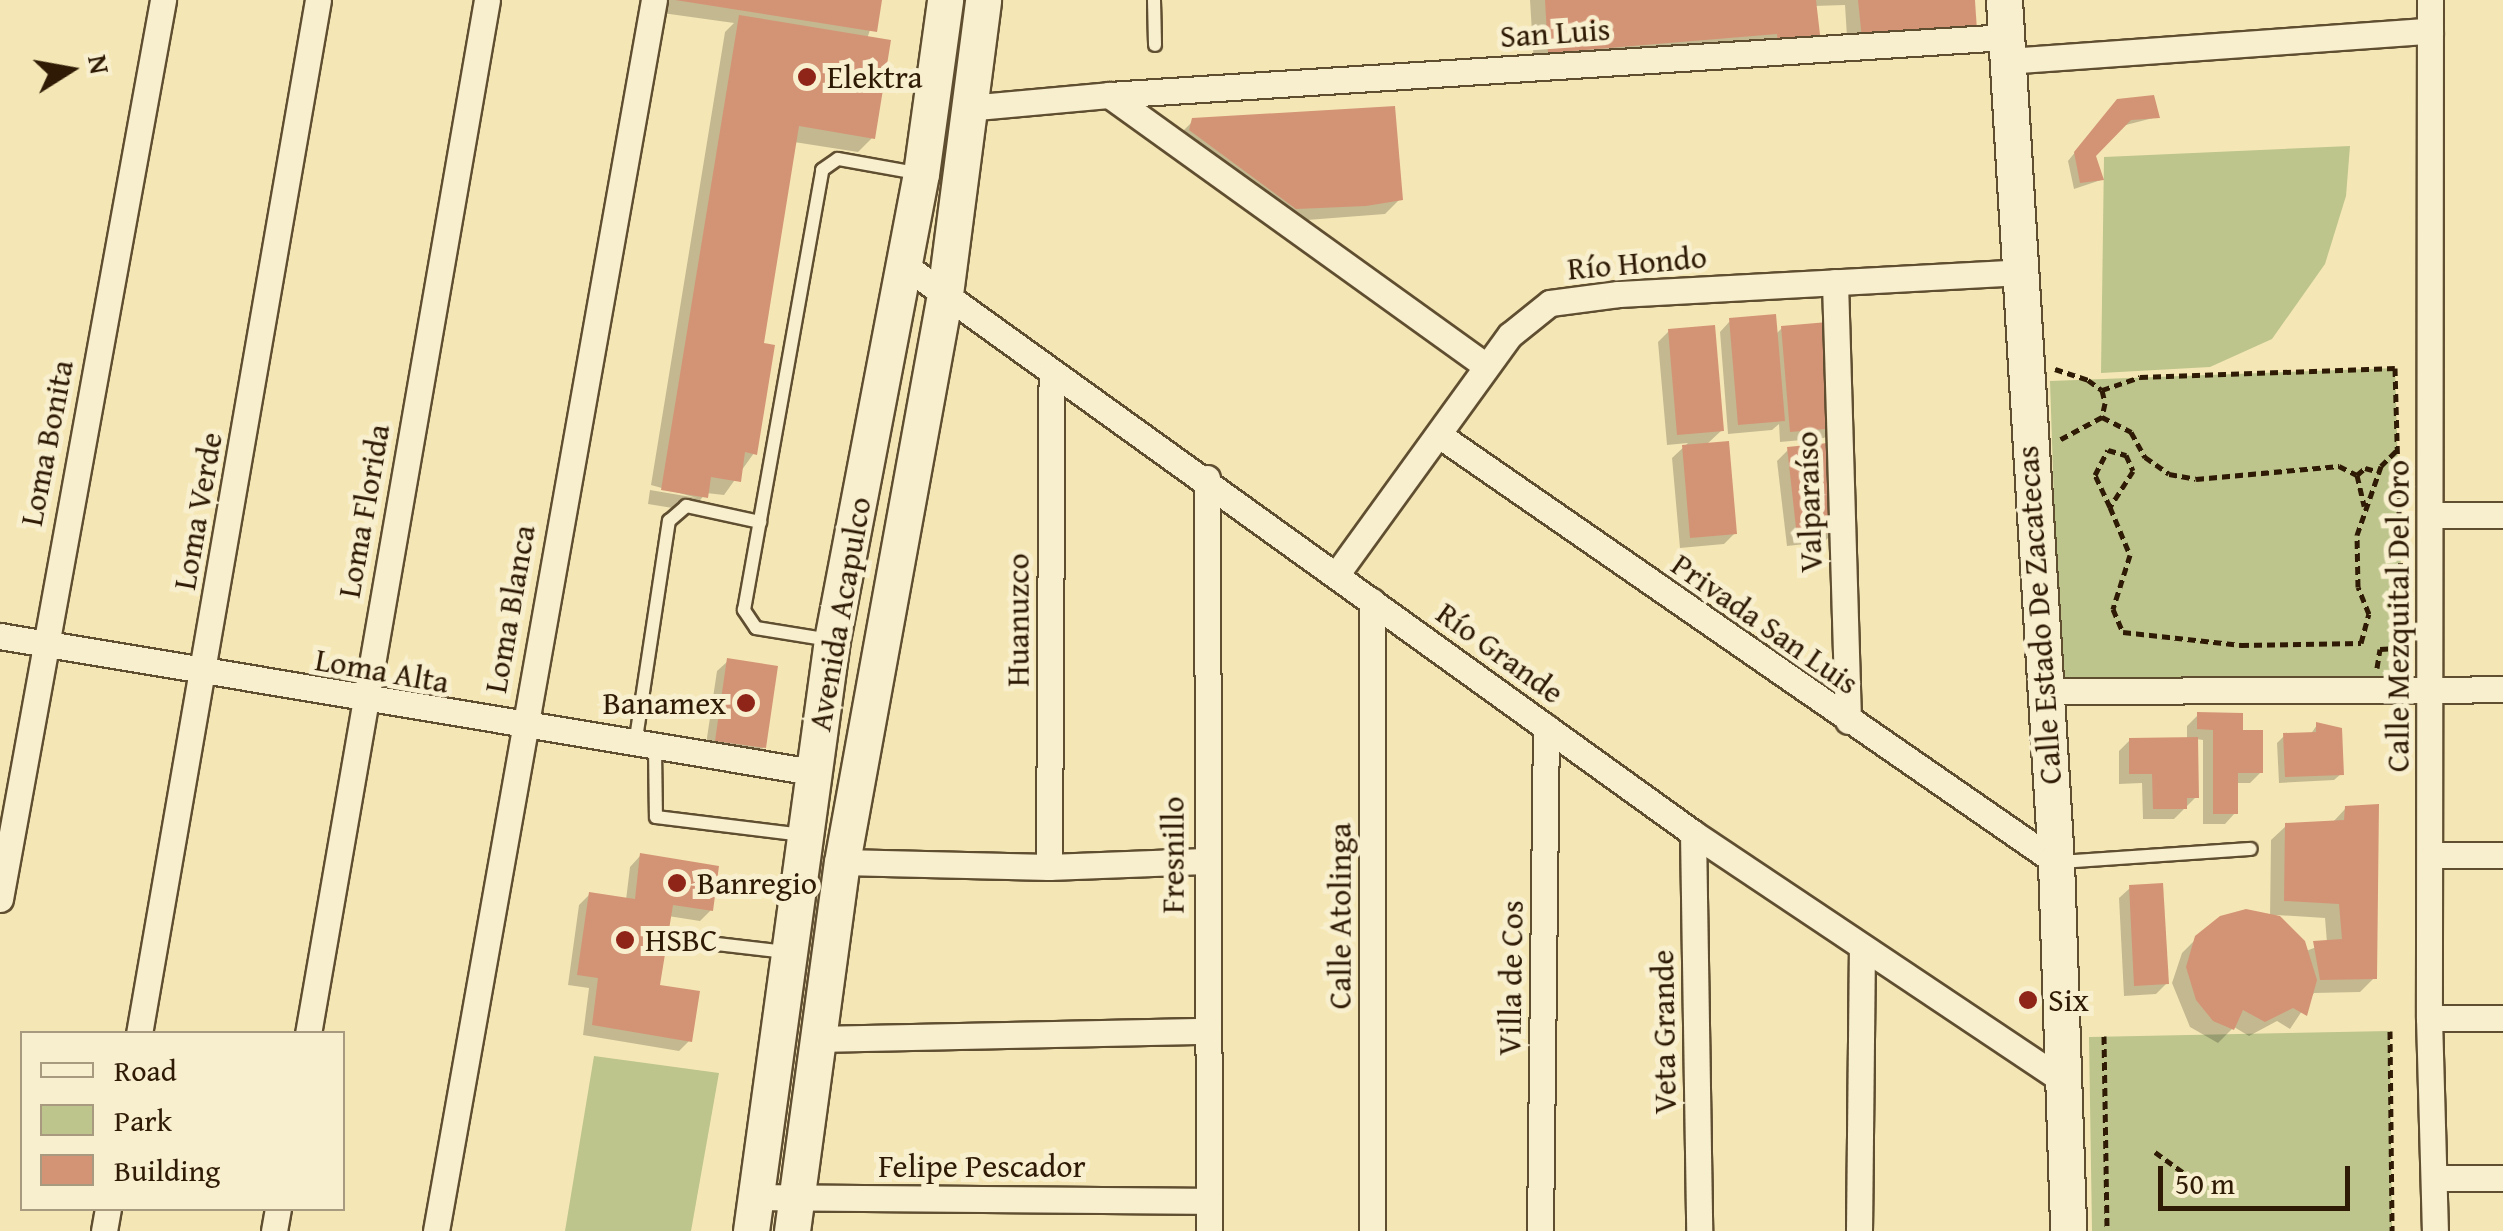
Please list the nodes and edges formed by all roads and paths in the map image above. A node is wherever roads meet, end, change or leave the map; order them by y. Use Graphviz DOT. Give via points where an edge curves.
graph roads {
  1 [pos="163,0"];
  2 [pos="318,0"];
  3 [pos="487,0"];
  4 [pos="654,0"];
  5 [pos="945,0"];
  6 [pos="983,0"];
  7 [pos="1154,0"];
  8 [pos="2004,0"];
  9 [pos="2430,0"];
  10 [pos="2430,30"];
  11 [pos="1155,45"];
  12 [pos="2006,49"];
  13 [pos="1109,95"];
  14 [pos="968,108"];
  15 [pos="921,174"];
  16 [pos="904,265"];
  17 [pos="2018,272"];
  18 [pos="1835,282"];
  19 [pos="945,294"];
  20 [pos="1486,366"];
  21 [pos="1052,374"];
  22 [pos="2056,386"];
  23 [pos="2102,390"];
  24 [pos="2102,417"];
  25 [pos="2059,422"];
  26 [pos="1440,435"];
  27 [pos="2060,440"];
  28 [pos="2397,450"];
  29 [pos="2061,460"];
  30 [pos="2380,472"];
  31 [pos="2356,475"];
  32 [pos="1207,478"];
  33 [pos="2110,507"];
  34 [pos="2365,508"];
  35 [pos="2430,515"];
  36 [pos="2503,516"];
  37 [pos="760,522"];
  38 [pos="1336,575"];
  39 [pos="1372,601"];
  40 [pos="0,636"];
  41 [pos="2367,637"];
  42 [pos="43,640"];
  43 [pos="832,640"];
  44 [pos="2402,648"];
  45 [pos="2380,649"];
  46 [pos="2403,659"];
  47 [pos="2358,670"];
  48 [pos="2377,670"];
  49 [pos="2390,670"];
  50 [pos="203,674"];
  51 [pos="2430,689"];
  52 [pos="2503,689"];
  53 [pos="2042,691"];
  54 [pos="364,700"];
  55 [pos="1848,721"];
  56 [pos="1546,726"];
  57 [pos="521,728"];
  58 [pos="645,747"];
  59 [pos="813,772"];
  60 [pos="1694,833"];
  61 [pos="805,836"];
  62 [pos="2251,849"];
  63 [pos="2433,855"];
  64 [pos="2503,855"];
  65 [pos="842,862"];
  66 [pos="1205,862"];
  67 [pos="2056,862"];
  68 [pos="1048,868"];
  69 [pos="0,899"];
  70 [pos="682,940"];
  71 [pos="1862,947"];
  72 [pos="788,952"];
  73 [pos="2429,1018"];
  74 [pos="2503,1018"];
  75 [pos="140,1031"];
  76 [pos="309,1031"];
  77 [pos="1208,1031"];
  78 [pos="2390,1031"];
  79 [pos="2104,1036"];
  80 [pos="817,1039"];
  81 [pos="2066,1083"];
  82 [pos="2155,1152"];
  83 [pos="2188,1176"];
  84 [pos="2435,1178"];
  85 [pos="2503,1178"];
  86 [pos="1209,1201"];
  87 [pos="753,1214"];
  88 [pos="794,1214"];
  89 [pos="436,1231"];
  90 [pos="1209,1231"];
  91 [pos="1372,1231"];
  92 [pos="1540,1231"];
  93 [pos="1700,1231"];
  94 [pos="1858,1231"];
  95 [pos="2068,1231"];
  96 [pos="2107,1231"];
  97 [pos="2392,1231"];
  98 [pos="2436,1231"];
  1 -- 42 [label="street, Loma Bonita"];
  2 -- 50 [label="street, Loma Verde"];
  3 -- 54 [label="street, Loma Florida"];
  4 -- 57 [label="street, Loma Blanca"];
  5 -- 15 [label="main road, Avenida Acapulco"];
  6 -- 14 [label="main road, Avenida Acapulco"];
  7 -- 11 [label="lane"];
  8 -- 12 [label="main road, Calle Estado De Zacatecas"];
  9 -- 10 [label="street, Calle Mezquital Del Oro"];
  10 -- 12 [label="street, San Luis"];
  10 -- 35 [label="street, Calle Mezquital Del Oro"];
  12 -- 13 [label="street, San Luis"];
  12 -- 17 [label="main road, Calle Estado De Zacatecas"];
  13 -- 14 [label="street"];
  13 -- 20 [label="street"];
  14 -- 19 [label="main road, Avenida Acapulco"];
  15 -- 16 [label="main road, Avenida Acapulco"];
  15 -- 37 [label="lane" via="838,160 822,170"];
  16 -- 19 [label="street, Río Grande"];
  16 -- 43 [label="main road, Avenida Acapulco"];
  17 -- 18 [label="street, Río Hondo"];
  17 -- 53 [label="main road, Calle Estado De Zacatecas"];
  18 -- 20 [label="street, Río Hondo" via="1550,304 1530,314"];
  18 -- 55 [label="street, Valparaíso"];
  19 -- 21 [label="street, Río Grande"];
  19 -- 65 [label="main road, Avenida Acapulco"];
  20 -- 26 [label="street, Río Hondo"];
  21 -- 32 [label="street, Río Grande"];
  21 -- 68 [label="street, Huanuzco"];
  22 -- 23 [label="path" via="2055,367"];
  23 -- 24 [label="path"];
  23 -- 28 [label="path" via="2140,377 2395,368"];
  24 -- 27 [label="path"];
  24 -- 31 [label="path" via="2132,432 2144,457 2169,474 2196,479 2339,466"];
  25 -- 27 [label="path"];
  26 -- 38 [label="street, Río Hondo"];
  26 -- 55 [label="street, Privada San Luis"];
  27 -- 29 [label="path"];
  28 -- 30 [label="path"];
  28 -- 44 [label="path"];
  30 -- 31 [label="path" via="2365,468"];
  30 -- 34 [label="path"];
  31 -- 34 [label="path"];
  32 -- 38 [label="street, Río Grande"];
  32 -- 66 [label="street, Fresnillo"];
  33 -- 33 [label="path" via="2133,471 2117,450 2100,456 2094,475"];
  33 -- 41 [label="path" via="2130,555 2113,609 2123,632 2241,645 2361,643"];
  34 -- 41 [label="path" via="2357,558"];
  35 -- 36 [label="street"];
  35 -- 51 [label="street, Calle Mezquital Del Oro"];
  37 -- 43 [label="lane" via="744,618 756,628"];
  37 -- 58 [label="lane" via="686,506 670,521"];
  38 -- 39 [label="street, Río Grande"];
  39 -- 56 [label="street, Río Grande"];
  39 -- 91 [label="street, Calle Atolinga"];
  40 -- 42 [label="street, Loma Alta"];
  41 -- 45 [label="path"];
  42 -- 50 [label="street, Loma Alta"];
  42 -- 69 [label="street, Loma Bonita"];
  43 -- 59 [label="main road, Avenida Acapulco"];
  44 -- 45 [label="path"];
  44 -- 46 [label="path"];
  45 -- 48 [label="path"];
  47 -- 48 [label="path"];
  48 -- 49 [label="path"];
  50 -- 54 [label="street, Loma Alta"];
  50 -- 75 [label="street, Loma Verde"];
  51 -- 52 [label="street"];
  51 -- 53 [label="street"];
  51 -- 63 [label="street, Calle Mezquital Del Oro"];
  53 -- 67 [label="main road, Calle Estado De Zacatecas"];
  54 -- 57 [label="street, Loma Alta"];
  54 -- 76 [label="street, Loma Florida"];
  55 -- 67 [label="street, Privada San Luis"];
  56 -- 60 [label="street, Río Grande"];
  56 -- 92 [label="street, Villa de Cos"];
  57 -- 58 [label="street, Loma Alta"];
  57 -- 89 [label="street, Loma Blanca"];
  58 -- 59 [label="street, Loma Alta"];
  58 -- 61 [label="lane" via="656,817"];
  59 -- 61 [label="main road, Avenida Acapulco"];
  60 -- 71 [label="street, Río Grande"];
  60 -- 93 [label="street, Veta Grande"];
  61 -- 72 [label="main road, Avenida Acapulco"];
  62 -- 67 [label="lane"];
  63 -- 64 [label="street"];
  63 -- 73 [label="street, Calle Mezquital Del Oro"];
  65 -- 68 [label="street"];
  65 -- 80 [label="main road, Avenida Acapulco"];
  66 -- 68 [label="street"];
  66 -- 77 [label="street, Fresnillo"];
  67 -- 81 [label="main road, Calle Estado De Zacatecas"];
  70 -- 72 [label="lane"];
  71 -- 81 [label="street, Río Grande"];
  71 -- 94 [label="street"];
  72 -- 87 [label="main road, Avenida Acapulco"];
  73 -- 74 [label="street"];
  73 -- 84 [label="street, Calle Mezquital Del Oro"];
  77 -- 80 [label="street"];
  77 -- 86 [label="street, Fresnillo"];
  78 -- 97 [label="path"];
  79 -- 96 [label="path"];
  80 -- 88 [label="main road, Avenida Acapulco"];
  81 -- 95 [label="main road, Calle Estado De Zacatecas"];
  82 -- 83 [label="path"];
  84 -- 85 [label="street"];
  84 -- 98 [label="street, Calle Mezquital Del Oro"];
  86 -- 88 [label="street, Felipe Pescador"];
  86 -- 90 [label="street, Fresnillo"];
  87 -- 88 [label="street, Felipe Pescador"];
}
